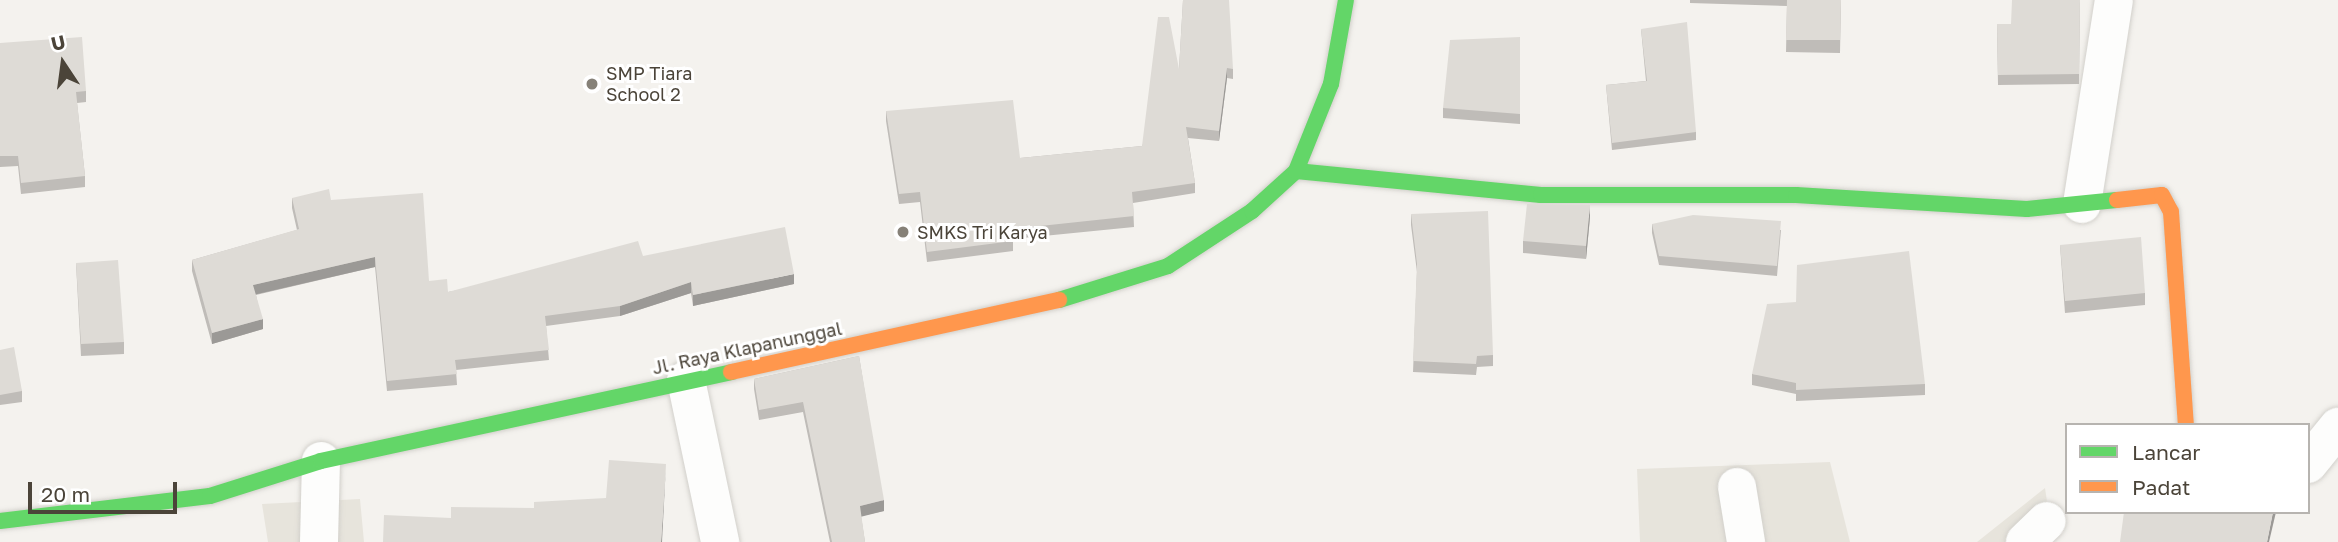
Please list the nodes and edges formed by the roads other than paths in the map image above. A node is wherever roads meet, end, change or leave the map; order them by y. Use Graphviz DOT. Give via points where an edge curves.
graph roads {
  1 [pos="1346,0"];
  2 [pos="2114,0"];
  3 [pos="1296,171"];
  4 [pos="2082,204"];
  5 [pos="686,380"];
  6 [pos="2186,423"];
  7 [pos="2338,427"];
  8 [pos="321,461"];
  9 [pos="2310,462"];
  10 [pos="1737,487"];
  11 [pos="0,521"];
  12 [pos="319,542"];
  13 [pos="720,542"];
  14 [pos="1746,542"];
  1 -- 3 [label="street, Jl. Raya Klapanunggal" via="1331,83"];
  2 -- 4 [label="street"];
  3 -- 4 [label="street" via="1541,195 1796,195 1950,208"];
  3 -- 5 [label="street, Jl. Raya Klapanunggal" via="1252,211 1168,266 1060,300"];
  4 -- 6 [label="street" via="2160,195 2168,202"];
  5 -- 8 [label="street, Jl. Raya Klapanunggal"];
  5 -- 13 [label="street"];
  7 -- 9 [label="street"];
  8 -- 11 [label="street, Jl. Raya Klapanunggal" via="209,496"];
  8 -- 12 [label="street"];
  10 -- 14 [label="street"];
}
